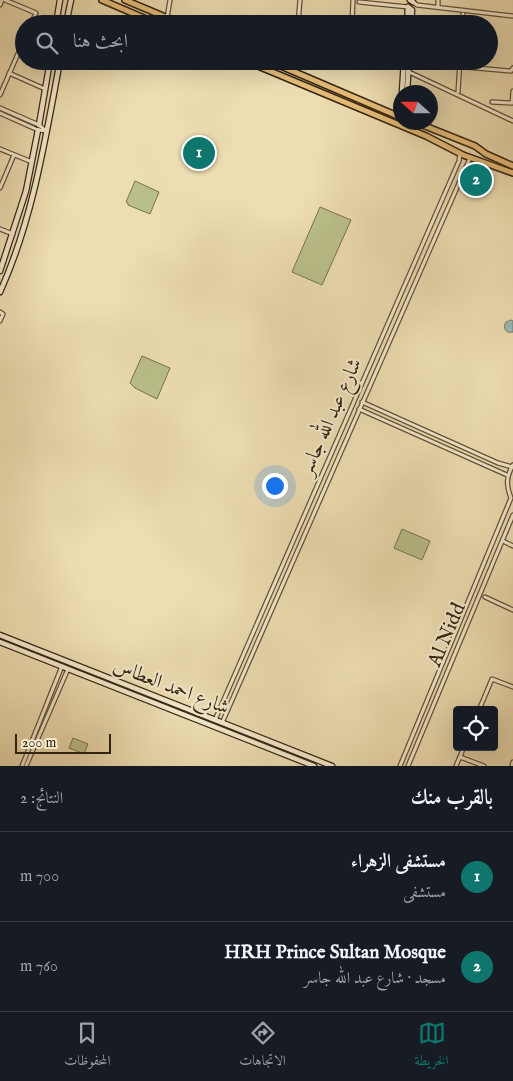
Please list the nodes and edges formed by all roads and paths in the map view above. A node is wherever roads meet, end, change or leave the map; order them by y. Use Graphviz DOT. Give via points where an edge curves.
graph roads {
  1 [pos="4,0"];
  2 [pos="60,0"];
  3 [pos="71,0"];
  4 [pos="102,0"];
  5 [pos="125,0"];
  6 [pos="170,0"];
  7 [pos="300,0"];
  8 [pos="353,0"];
  9 [pos="438,0"];
  10 [pos="412,1"];
  11 [pos="359,2"];
  12 [pos="0,5"];
  13 [pos="408,6"];
  14 [pos="438,7"];
  15 [pos="35,15"];
  16 [pos="58,15"];
  17 [pos="68,15"];
  18 [pos="137,15"];
  19 [pos="160,15"];
  20 [pos="168,15"];
  21 [pos="299,15"];
  22 [pos="352,15"];
  23 [pos="408,15"];
  24 [pos="412,15"];
  25 [pos="513,16"];
  26 [pos="15,61"];
  27 [pos="513,68"];
  28 [pos="48,70"];
  29 [pos="58,70"];
  30 [pos="268,70"];
  31 [pos="290,70"];
  32 [pos="403,70"];
  33 [pos="460,70"];
  34 [pos="498,70"];
  35 [pos="295,72"];
  36 [pos="408,72"];
  37 [pos="10,73"];
  38 [pos="402,85"];
  39 [pos="407,85"];
  40 [pos="45,89"];
  41 [pos="513,91"];
  42 [pos="458,92"];
  43 [pos="0,95"];
  44 [pos="492,102"];
  45 [pos="0,108"];
  46 [pos="0,113"];
  47 [pos="393,114"];
  48 [pos="513,121"];
  49 [pos="39,128"];
  50 [pos="435,130"];
  51 [pos="47,131"];
  52 [pos="468,143"];
  53 [pos="0,149"];
  54 [pos="460,153"];
  55 [pos="14,155"];
  56 [pos="471,157"];
  57 [pos="32,162"];
  58 [pos="513,166"];
  59 [pos="513,174"];
  60 [pos="0,188"];
  61 [pos="0,229"];
  62 [pos="13,234"];
  63 [pos="0,270"];
  64 [pos="10,270"];
  65 [pos="0,292"];
  66 [pos="0,312"];
  67 [pos="0,321"];
  68 [pos="378,346"];
  69 [pos="385,349"];
  70 [pos="362,402"];
  71 [pos="359,409"];
  72 [pos="512,466"];
  73 [pos="507,475"];
  74 [pos="512,498"];
  75 [pos="513,515"];
  76 [pos="502,541"];
  77 [pos="513,546"];
  78 [pos="485,597"];
  79 [pos="513,610"];
  80 [pos="258,620"];
  81 [pos="265,624"];
  82 [pos="0,635"];
  83 [pos="0,642"];
  84 [pos="62,666"];
  85 [pos="68,669"];
  86 [pos="513,687"];
  87 [pos="481,706"];
  88 [pos="215,720"];
  89 [pos="222,723"];
  90 [pos="462,751"];
  91 [pos="460,757"];
  92 [pos="513,762"];
  93 [pos="22,766"];
  94 [pos="26,766"];
  95 [pos="314,766"];
  96 [pos="332,766"];
  97 [pos="400,766"];
  98 [pos="408,766"];
  99 [pos="456,766"];
  100 [pos="484,766"];
  101 [pos="512,766"];
  1 -- 12 [label="street"];
  1 -- 15 [label="street"];
  2 -- 16 [label="street"];
  3 -- 17 [label="street"];
  4 -- 18 [label="main road"];
  5 -- 19 [label="main road"];
  6 -- 20 [label="street"];
  7 -- 21 [label="street"];
  8 -- 22 [label="street"];
  9 -- 14 [label="street"];
  10 -- 14 [label="street" via="417,6"];
  11 -- 13 [label="street"];
  13 -- 23 [label="street"];
  13 -- 24 [label="street"];
  14 -- 25 [label="street"];
  26 -- 37 [label="street"];
  27 -- 34 [label="street" via="511,71"];
  28 -- 40 [label="street"];
  29 -- 51 [label="street"];
  30 -- 54 [label="main road"];
  31 -- 35 [label="main road"];
  32 -- 38 [label="street"];
  33 -- 42 [label="street"];
  35 -- 47 [label="main road"];
  36 -- 39 [label="street"];
  36 -- 48 [label="street"];
  37 -- 40 [label="street"];
  37 -- 43 [label="street"];
  40 -- 49 [label="street"];
  41 -- 44 [label="street" via="512,103"];
  45 -- 49 [label="street"];
  46 -- 49 [label="street"];
  49 -- 51 [label="street"];
  49 -- 57 [label="street"];
  50 -- 52 [label="main road"];
  51 -- 64 [label="street" via="34,192"];
  52 -- 54 [label="main road" via="462,144"];
  52 -- 58 [label="main road"];
  53 -- 55 [label="street"];
  54 -- 56 [label="main road"];
  54 -- 68 [label="street, شارع عبد الله جاسر"];
  55 -- 57 [label="street"];
  55 -- 60 [label="street"];
  56 -- 59 [label="main road"];
  56 -- 69 [label="street, شارع عبد الله جاسر"];
  57 -- 62 [label="street"];
  61 -- 62 [label="street"];
  62 -- 63 [label="street"];
  63 -- 64 [label="street"];
  64 -- 65 [label="street"];
  66 -- 67 [label="street" via="3,314"];
  68 -- 69 [label="street"];
  68 -- 80 [label="street, شارع عبد الله جاسر"];
  69 -- 70 [label="street, شارع عبد الله جاسر"];
  70 -- 71 [label="street, شارع عبد الله جاسر"];
  70 -- 72 [label="street" via="498,463"];
  71 -- 73 [label="street"];
  71 -- 81 [label="street, شارع عبد الله جاسر"];
  72 -- 73 [label="street"];
  73 -- 74 [label="street"];
  74 -- 97 [label="street"];
  75 -- 76 [label="street, Al Nidd"];
  76 -- 77 [label="street"];
  76 -- 98 [label="street, Al Nidd"];
  78 -- 79 [label="street"];
  80 -- 81 [label="street"];
  80 -- 88 [label="street, شارع عبد الله جاسر"];
  81 -- 89 [label="street, شارع عبد الله جاسر"];
  82 -- 88 [label="street, شارع احمد العطاس"];
  83 -- 84 [label="street, شارع احمد العطاس"];
  84 -- 85 [label="street, شارع احمد العطاس"];
  84 -- 93 [label="street"];
  85 -- 94 [label="street"];
  85 -- 95 [label="street, شارع احمد العطاس"];
  86 -- 87 [label="street" via="492,679"];
  88 -- 89 [label="street, شارع احمد العطاس"];
  89 -- 96 [label="street, شارع احمد العطاس"];
  90 -- 91 [label="street"];
  91 -- 99 [label="street"];
  91 -- 100 [label="street"];
  92 -- 101 [label="street"];
}
